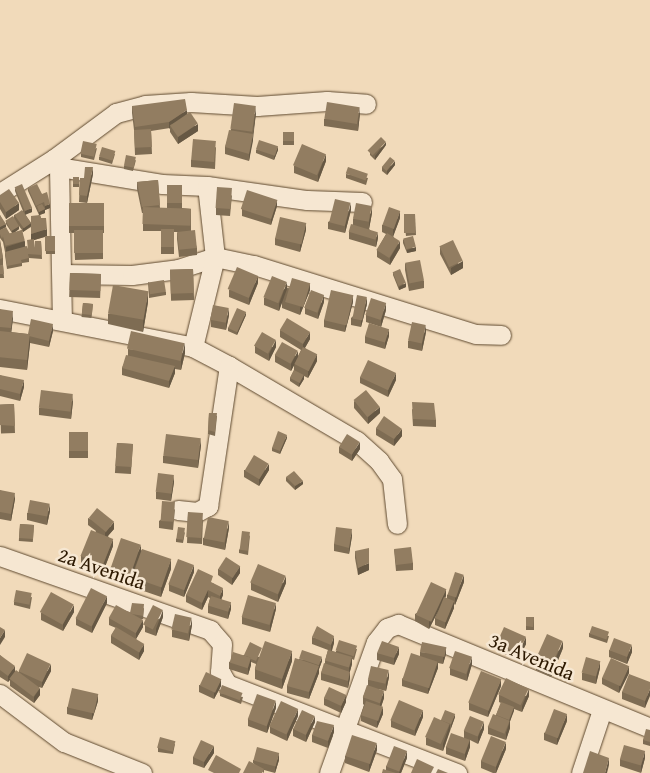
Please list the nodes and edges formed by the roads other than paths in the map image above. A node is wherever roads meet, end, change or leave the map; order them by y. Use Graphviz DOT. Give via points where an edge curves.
graph roads {
  1 [pos="366,104"];
  2 [pos="56,163"];
  3 [pos="207,186"];
  4 [pos="0,193"];
  5 [pos="362,202"];
  6 [pos="215,258"];
  7 [pos="62,274"];
  8 [pos="0,309"];
  9 [pos="62,319"];
  10 [pos="501,335"];
  11 [pos="193,347"];
  12 [pos="230,366"];
  13 [pos="178,510"];
  14 [pos="397,524"];
  15 [pos="0,556"];
  16 [pos="0,694"];
  17 [pos="602,710"];
  18 [pos="650,728"];
  19 [pos="344,729"];
  20 [pos="142,773"];
  21 [pos="329,773"];
  22 [pos="457,773"];
  23 [pos="581,773"];
  1 -- 2 [label="street" via="327,101 256,106 191,102 145,105 116,113"];
  2 -- 3 [label="street" via="162,184"];
  2 -- 4 [label="street"];
  2 -- 7 [label="street"];
  3 -- 5 [label="street" via="307,200"];
  3 -- 6 [label="street"];
  6 -- 7 [label="street" via="178,269 132,275"];
  6 -- 10 [label="street" via="254,265 476,334"];
  6 -- 11 [label="street"];
  7 -- 9 [label="street"];
  8 -- 9 [label="street"];
  9 -- 11 [label="street"];
  11 -- 12 [label="street"];
  12 -- 13 [label="street" via="208,506 198,512"];
  12 -- 14 [label="street" via="357,441 379,461 392,479"];
  15 -- 19 [label="street, 2a Avenida" via="210,630 222,644 220,672 227,684"];
  16 -- 20 [label="street" via="64,742"];
  17 -- 18 [label="street, 3a Avenida"];
  17 -- 19 [label="street, 3a Avenida" via="398,624 387,628 376,642"];
  17 -- 23 [label="street"];
  19 -- 21 [label="street"];
  19 -- 22 [label="street, 2a Avenida"];
}
